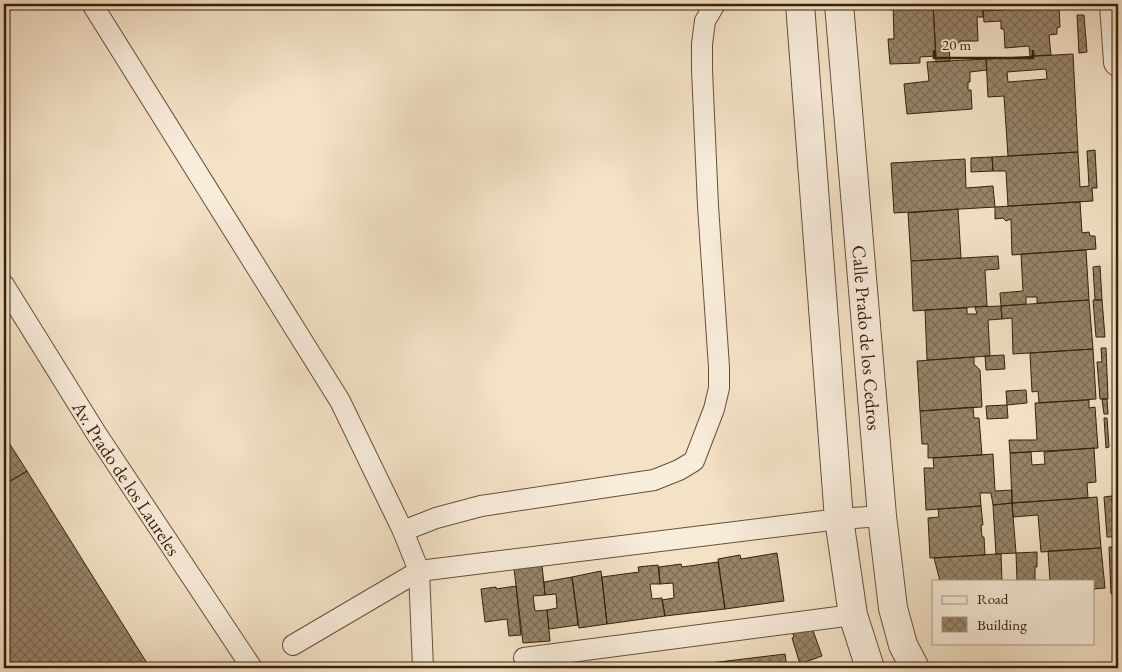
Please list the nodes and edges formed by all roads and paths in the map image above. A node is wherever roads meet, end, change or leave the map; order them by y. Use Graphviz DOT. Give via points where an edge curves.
graph roads {
  1 [pos="92,4"];
  2 [pos="714,4"];
  3 [pos="800,4"];
  4 [pos="839,4"];
  5 [pos="1114,4"];
  6 [pos="1118,62"];
  7 [pos="4,285"];
  8 [pos="882,516"];
  9 [pos="839,519"];
  10 [pos="403,531"];
  11 [pos="418,571"];
  12 [pos="853,615"];
  13 [pos="293,645"];
  14 [pos="524,658"];
  15 [pos="252,668"];
  16 [pos="423,668"];
  17 [pos="870,668"];
  18 [pos="915,668"];
  1 -- 10 [label="lane" via="340,401"];
  2 -- 10 [label="lane" via="704,26 702,70 719,388 694,461 654,480 481,506"];
  3 -- 9 [label="street"];
  4 -- 8 [label="street, Calle Prado de los Cedros"];
  5 -- 6 [label="street"];
  7 -- 15 [label="lane, Av. Prado de los Laureles" via="96,434"];
  8 -- 9 [label="lane"];
  8 -- 18 [label="street, Calle Prado de los Cedros" via="892,608 903,645"];
  9 -- 11 [label="lane"];
  9 -- 12 [label="street"];
  10 -- 11 [label="lane"];
  11 -- 13 [label="lane"];
  11 -- 16 [label="lane"];
  12 -- 14 [label="lane"];
  12 -- 17 [label="street"];
}
